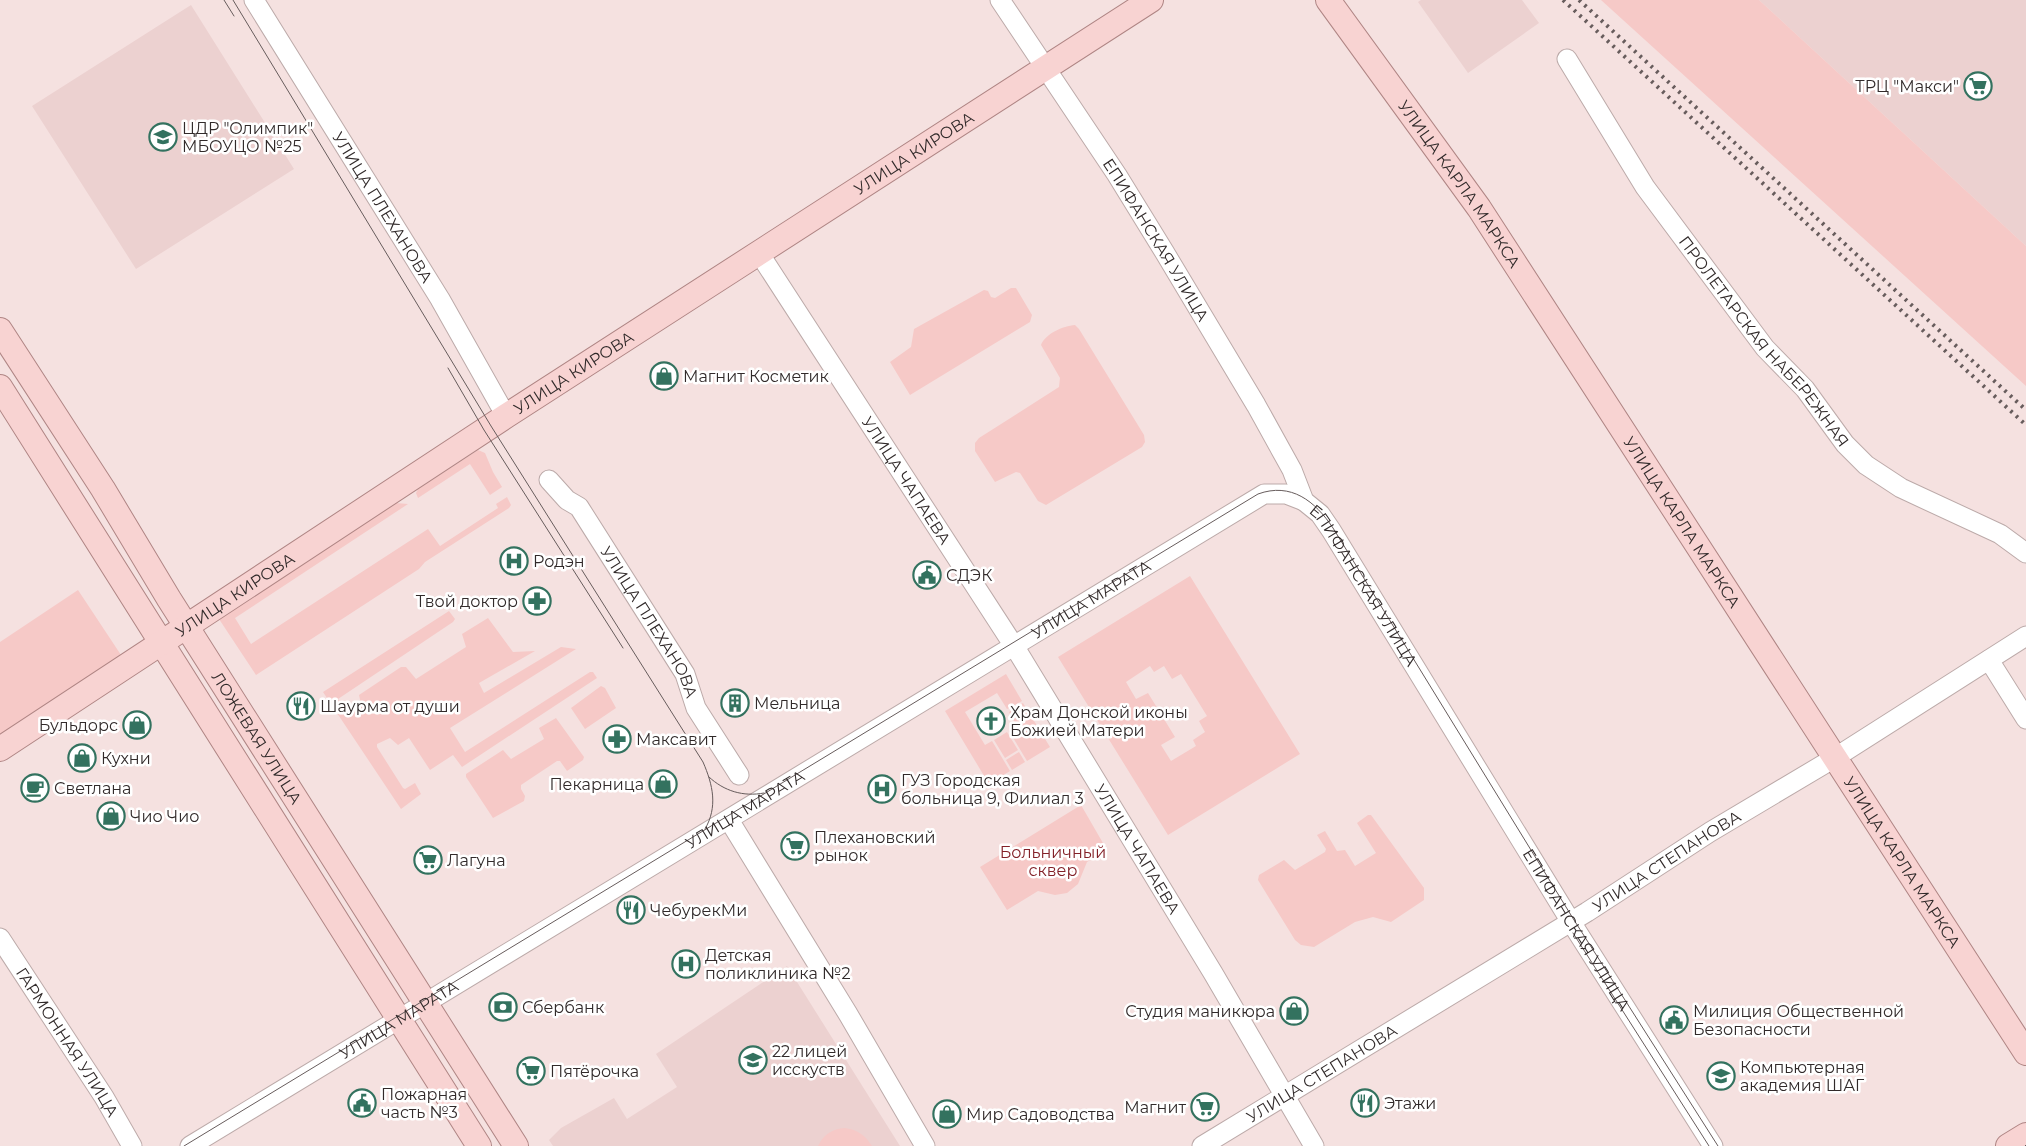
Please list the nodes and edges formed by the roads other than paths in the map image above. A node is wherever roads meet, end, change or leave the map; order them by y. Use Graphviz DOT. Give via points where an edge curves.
graph roads {
  1 [pos="254,0"];
  2 [pos="1000,0"];
  3 [pos="1151,0"];
  4 [pos="1328,0"];
  5 [pos="1567,59"];
  6 [pos="1046,68"];
  7 [pos="760,253"];
  8 [pos="0,330"];
  9 [pos="0,387"];
  10 [pos="506,416"];
  11 [pos="548,480"];
  12 [pos="1304,501"];
  13 [pos="2026,553"];
  14 [pos="187,626"];
  15 [pos="2026,636"];
  16 [pos="160,642"];
  17 [pos="1014,646"];
  18 [pos="1989,660"];
  19 [pos="2026,720"];
  20 [pos="0,749"];
  21 [pos="1836,756"];
  22 [pos="739,775"];
  23 [pos="729,820"];
  24 [pos="1571,922"];
  25 [pos="0,938"];
  26 [pos="426,1004"];
  27 [pos="400,1019"];
  28 [pos="2026,1053"];
  29 [pos="1284,1096"];
  30 [pos="2026,1135"];
  31 [pos="132,1146"];
  32 [pos="190,1146"];
  33 [pos="479,1146"];
  34 [pos="516,1146"];
  35 [pos="925,1146"];
  36 [pos="1202,1146"];
  37 [pos="1314,1146"];
  38 [pos="1713,1146"];
  39 [pos="2008,1146"];
  1 -- 10 [label="street, УЛИЦА ПЛЕХАНОВА" via="440,300"];
  2 -- 6 [label="street, ЕПИФАНСКАЯ УЛИЦА"];
  3 -- 6 [label="main road, УЛИЦА КИРОВА"];
  4 -- 21 [label="main road, УЛИЦА КАРЛА МАРКСА" via="1479,208"];
  5 -- 13 [label="street, ПРОЛЕТАРСКАЯ НАБЕРЕЖНАЯ" via="1645,187 1765,348 1805,389 1845,444 1866,465 1901,488 2000,534"];
  6 -- 7 [label="main road, УЛИЦА КИРОВА"];
  6 -- 12 [label="street, ЕПИФАНСКАЯ УЛИЦА" via="1117,175 1256,405 1292,470"];
  7 -- 10 [label="main road, УЛИЦА КИРОВА"];
  7 -- 17 [label="street, УЛИЦА ЧАПАЕВА"];
  8 -- 14 [label="main road, ЛОЖЕВАЯ УЛИЦА"];
  9 -- 16 [label="main road, ЛОЖЕВАЯ УЛИЦА"];
  10 -- 14 [label="main road, УЛИЦА КИРОВА"];
  11 -- 22 [label="street, УЛИЦА ПЛЕХАНОВА" via="567,500 579,507 685,674 696,708"];
  12 -- 17 [label="street, УЛИЦА МАРАТА" via="1286,494 1264,494"];
  12 -- 24 [label="street, ЕПИФАНСКАЯ УЛИЦА" via="1320,514 1331,530"];
  14 -- 16 [label="main road, УЛИЦА КИРОВА"];
  14 -- 26 [label="main road, ЛОЖЕВАЯ УЛИЦА"];
  15 -- 18 [label="street, УЛИЦА СТЕПАНОВА"];
  16 -- 20 [label="main road, УЛИЦА КИРОВА"];
  16 -- 27 [label="main road, ЛОЖЕВАЯ УЛИЦА"];
  17 -- 23 [label="street, УЛИЦА МАРАТА"];
  17 -- 29 [label="street, УЛИЦА ЧАПАЕВА"];
  18 -- 19 [label="street"];
  18 -- 21 [label="street, УЛИЦА СТЕПАНОВА"];
  21 -- 24 [label="street, УЛИЦА СТЕПАНОВА"];
  21 -- 28 [label="main road, УЛИЦА КАРЛА МАРКСА"];
  23 -- 26 [label="street, УЛИЦА МАРАТА"];
  23 -- 35 [label="street"];
  24 -- 29 [label="street, УЛИЦА СТЕПАНОВА"];
  24 -- 38 [label="street, ЕПИФАНСКАЯ УЛИЦА"];
  25 -- 31 [label="street, ГАРМОННАЯ УЛИЦА" via="104,1097"];
  26 -- 27 [label="street, УЛИЦА МАРАТА"];
  26 -- 34 [label="main road, ЛОЖЕВАЯ УЛИЦА"];
  27 -- 32 [label="street, УЛИЦА МАРАТА"];
  27 -- 33 [label="main road, ЛОЖЕВАЯ УЛИЦА"];
  29 -- 36 [label="street, УЛИЦА СТЕПАНОВА"];
  29 -- 37 [label="street, УЛИЦА ЧАПАЕВА"];
  30 -- 39 [label="main road"];
}
